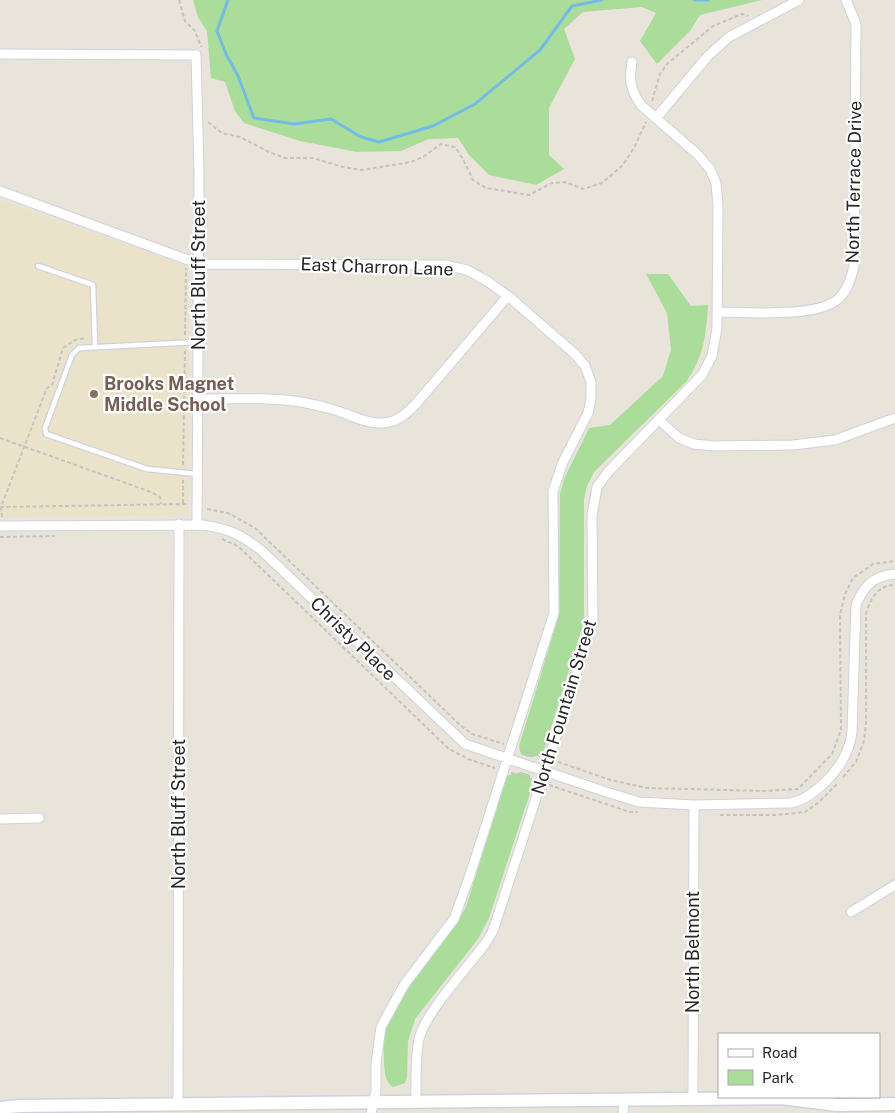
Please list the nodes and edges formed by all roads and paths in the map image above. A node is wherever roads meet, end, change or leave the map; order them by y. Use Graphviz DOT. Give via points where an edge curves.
graph roads {
  1 [pos="180,0"];
  2 [pos="799,0"];
  3 [pos="846,0"];
  4 [pos="762,19"];
  5 [pos="0,54"];
  6 [pos="196,55"];
  7 [pos="632,62"];
  8 [pos="651,104"];
  9 [pos="652,119"];
  10 [pos="206,120"];
  11 [pos="0,191"];
  12 [pos="199,264"];
  13 [pos="38,266"];
  14 [pos="186,268"];
  15 [pos="508,296"];
  16 [pos="718,312"];
  17 [pos="86,338"];
  18 [pos="198,342"];
  19 [pos="185,343"];
  20 [pos="96,346"];
  21 [pos="198,399"];
  22 [pos="895,418"];
  23 [pos="658,420"];
  24 [pos="0,438"];
  25 [pos="24,447"];
  26 [pos="183,472"];
  27 [pos="197,474"];
  28 [pos="182,503"];
  29 [pos="161,504"];
  30 [pos="1,507"];
  31 [pos="197,507"];
  32 [pos="1,521"];
  33 [pos="179,524"];
  34 [pos="197,524"];
  35 [pos="56,536"];
  36 [pos="0,537"];
  37 [pos="217,537"];
  38 [pos="895,561"];
  39 [pos="895,574"];
  40 [pos="895,586"];
  41 [pos="511,746"];
  42 [pos="508,758"];
  43 [pos="549,759"];
  44 [pos="504,771"];
  45 [pos="545,771"];
  46 [pos="541,782"];
  47 [pos="694,805"];
  48 [pos="640,812"];
  49 [pos="712,815"];
  50 [pos="39,818"];
  51 [pos="0,819"];
  52 [pos="895,885"];
  53 [pos="851,912"];
  54 [pos="692,1098"];
  55 [pos="624,1099"];
  56 [pos="416,1101"];
  57 [pos="178,1104"];
  58 [pos="895,1104"];
  59 [pos="0,1108"];
  60 [pos="149,1108"];
  61 [pos="372,1108"];
  62 [pos="32,1109"];
  63 [pos="623,1113"];
  1 -- 6 [label="path" via="185,21 195,31 201,46"];
  2 -- 4 [label="street"];
  3 -- 16 [label="street, North Terrace Drive" via="856,24 854,266 848,286 838,300 807,312"];
  4 -- 8 [label="path" via="742,14 713,26 667,64 660,74"];
  4 -- 9 [label="street" via="729,37"];
  5 -- 6 [label="street"];
  6 -- 12 [label="street, North Bluff Street"];
  7 -- 9 [label="street, North Fountain Street" via="630,79 634,95"];
  9 -- 10 [label="path" via="622,166 602,183 583,189 565,182 552,183 529,195 486,188 473,180 455,147 441,144 411,162 362,170 312,158 285,158 240,137 222,133"];
  9 -- 16 [label="street, North Fountain Street" via="698,154 710,169 716,184"];
  11 -- 12 [label="street, East Charron Lane"];
  12 -- 15 [label="street, East Charron Lane" via="445,265 467,270"];
  12 -- 18 [label="street, North Bluff Street"];
  13 -- 20 [label="lane" via="93,285"];
  14 -- 19 [label="path"];
  15 -- 21 [label="street" via="416,405 392,422 366,421 302,402"];
  15 -- 41 [label="street, East Charron Lane" via="575,354 592,382 588,412 562,462 553,491 554,613"];
  16 -- 23 [label="street, North Fountain Street" via="712,356 702,375"];
  17 -- 25 [label="path" via="75,340 63,348 52,385 46,388"];
  18 -- 19 [label="lane"];
  18 -- 21 [label="street, North Bluff Street"];
  19 -- 20 [label="lane"];
  19 -- 26 [label="path"];
  20 -- 26 [label="lane" via="79,348 72,355 51,409 46,434 147,469"];
  21 -- 27 [label="street, North Bluff Street"];
  22 -- 23 [label="street" via="835,440 793,445 724,446 694,444 679,438"];
  23 -- 43 [label="street, North Fountain Street" via="597,487 592,516 593,622"];
  24 -- 25 [label="path"];
  25 -- 29 [label="path" via="151,492 160,497"];
  25 -- 30 [label="path"];
  26 -- 27 [label="lane"];
  26 -- 28 [label="path"];
  27 -- 31 [label="street, North Bluff Street"];
  28 -- 29 [label="path"];
  28 -- 31 [label="path"];
  29 -- 30 [label="path"];
  30 -- 32 [label="path"];
  31 -- 34 [label="street, North Bluff Street"];
  31 -- 41 [label="path" via="228,513 255,528 460,724 472,734"];
  32 -- 33 [label="street, Christy Place"];
  33 -- 34 [label="street, Christy Place"];
  33 -- 57 [label="street, North Bluff Street"];
  34 -- 42 [label="street, Christy Place" via="221,527 241,535 262,551 465,744"];
  35 -- 36 [label="path"];
  37 -- 44 [label="path" via="238,546 449,750 468,760"];
  38 -- 43 [label="path" via="873,564 853,578 845,594 840,615 841,730 832,754 798,789 647,788 611,780"];
  39 -- 47 [label="street, Christy Place" via="871,582 861,591 856,605 852,732 847,751 836,770 810,796 791,804"];
  40 -- 49 [label="path" via="878,590 866,613 866,722 864,741 856,762 833,789 805,812"];
  41 -- 42 [label="street"];
  41 -- 43 [label="path"];
  42 -- 44 [label="street"];
  42 -- 45 [label="street, Christy Place"];
  43 -- 45 [label="street, North Fountain Street"];
  44 -- 46 [label="path"];
  44 -- 61 [label="street" via="454,919 404,985 381,1027"];
  45 -- 46 [label="street, North Fountain Street"];
  45 -- 47 [label="street, Christy Place" via="639,802"];
  46 -- 48 [label="path" via="630,812"];
  46 -- 56 [label="street, North Fountain Street" via="493,931 429,1017 420,1038 416,1056"];
  47 -- 54 [label="street, North Belmont"];
  50 -- 51 [label="street"];
  52 -- 53 [label="street"];
  54 -- 55 [label="street"];
  54 -- 58 [label="street" via="781,1098 837,1105"];
  55 -- 56 [label="street"];
  55 -- 63 [label="street"];
  56 -- 61 [label="street"];
  57 -- 60 [label="street"];
  57 -- 61 [label="street"];
  59 -- 62 [label="street"];
  60 -- 62 [label="street"];
}
